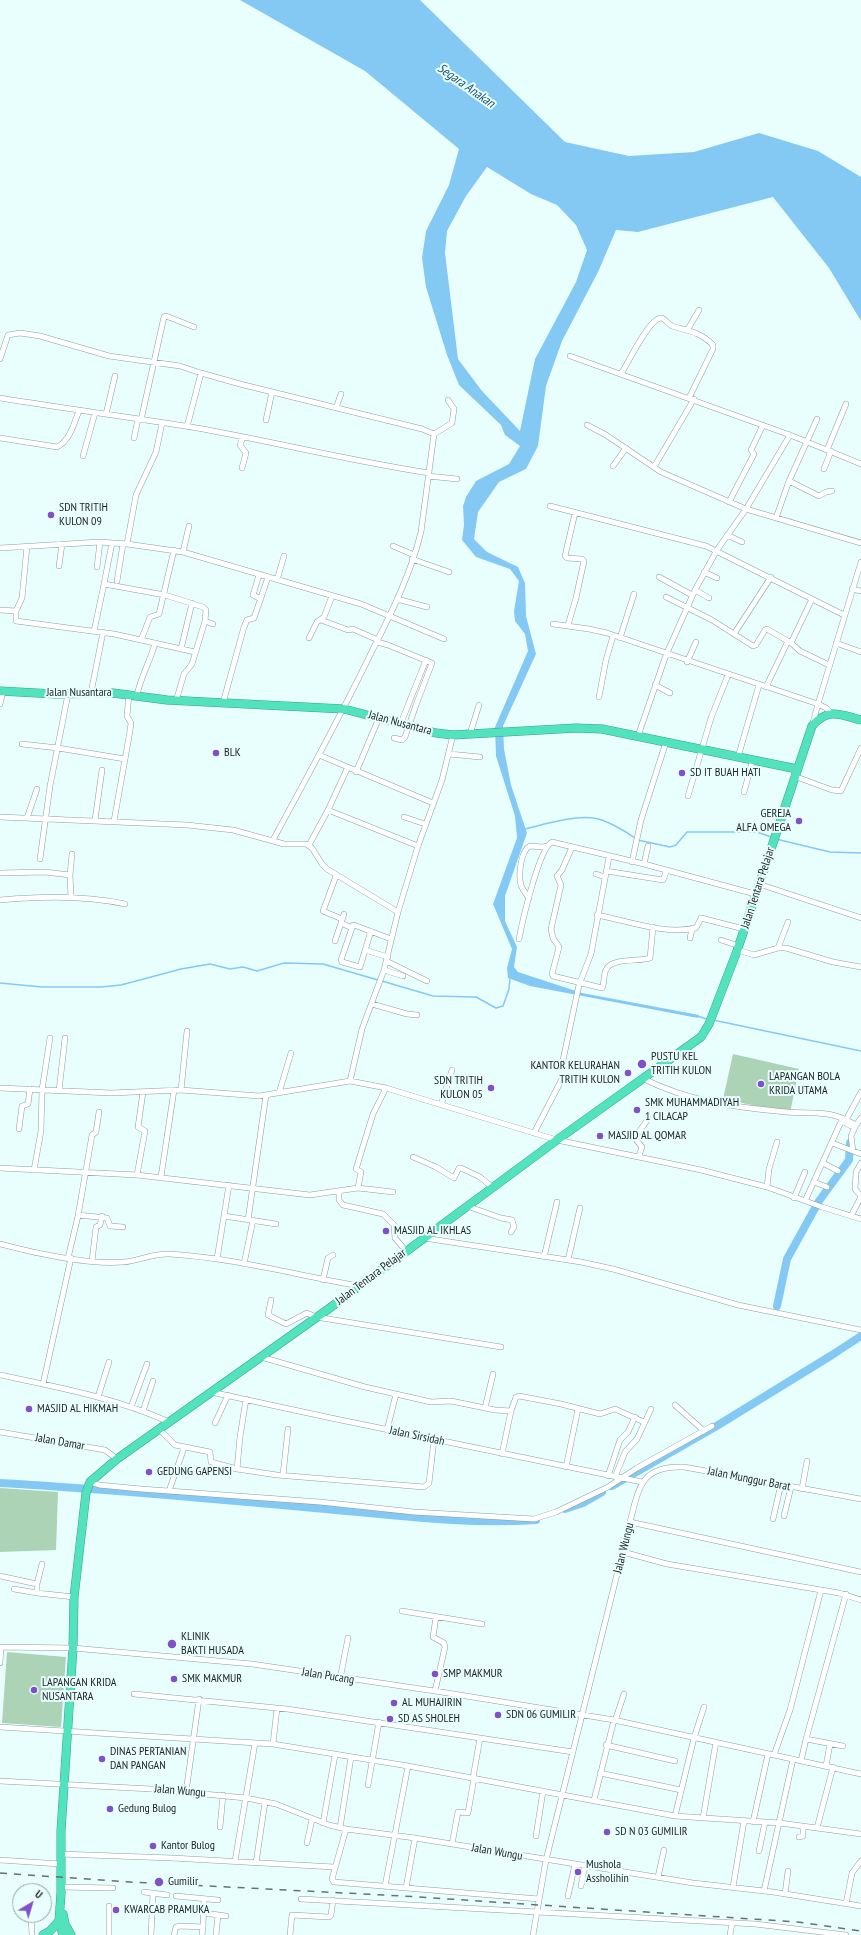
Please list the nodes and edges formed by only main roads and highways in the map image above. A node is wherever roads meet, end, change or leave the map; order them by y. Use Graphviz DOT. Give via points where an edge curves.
graph roads {
  1 [pos="1,692"];
  2 [pos="861,720"];
  3 [pos="796,773"];
  4 [pos="61,1920"];
  5 [pos="60,1934"];
  6 [pos="43,1935"];
  7 [pos="71,1935"];
  1 -- 3 [label="highway, Jalan Nusantara" via="133,695 176,701 344,709 453,735 576,728 608,730 753,759"];
  2 -- 3 [label="highway, Jalan Tentara Pelajar" via="831,713 819,718 812,726"];
  3 -- 4 [label="highway, Jalan Tentara Pelajar" via="739,948 709,1024 695,1042 117,1459 90,1483 86,1494 74,1597 60,1854"];
  4 -- 5 [label="highway"];
  4 -- 6 [label="highway"];
  4 -- 7 [label="highway"];
}
